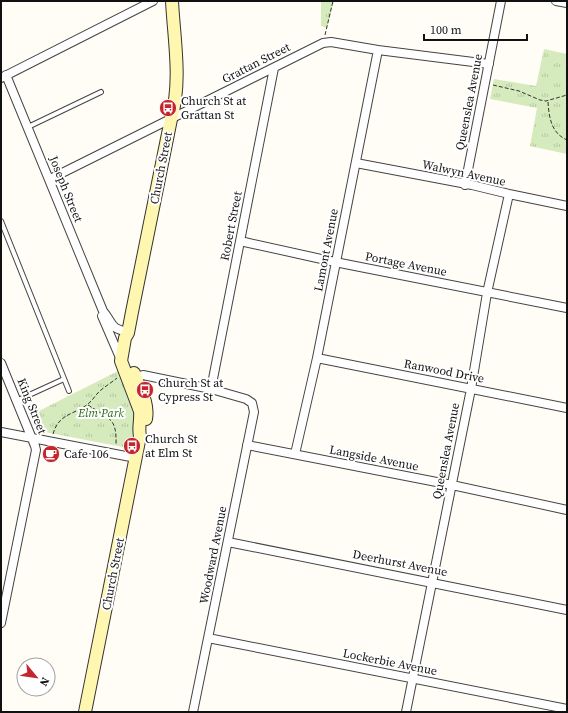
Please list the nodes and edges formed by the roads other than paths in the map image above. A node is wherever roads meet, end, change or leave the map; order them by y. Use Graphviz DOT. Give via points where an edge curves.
graph roads {
  1 [pos="153,1"];
  2 [pos="172,1"];
  3 [pos="501,1"];
  4 [pos="556,1"];
  5 [pos="567,3"];
  6 [pos="378,50"];
  7 [pos="489,64"];
  8 [pos="274,68"];
  9 [pos="4,77"];
  10 [pos="101,92"];
  11 [pos="171,119"];
  12 [pos="28,126"];
  13 [pos="356,164"];
  14 [pos="50,179"];
  15 [pos="466,185"];
  16 [pos="509,194"];
  17 [pos="567,206"];
  18 [pos="1,221"];
  19 [pos="240,241"];
  20 [pos="335,262"];
  21 [pos="487,293"];
  22 [pos="567,308"];
  23 [pos="103,311"];
  24 [pos="128,333"];
  25 [pos="316,358"];
  26 [pos="121,360"];
  27 [pos="1,363"];
  28 [pos="128,377"];
  29 [pos="64,379"];
  30 [pos="211,389"];
  31 [pos="471,389"];
  32 [pos="68,391"];
  33 [pos="16,401"];
  34 [pos="567,408"];
  35 [pos="1,432"];
  36 [pos="32,438"];
  37 [pos="247,445"];
  38 [pos="295,454"];
  39 [pos="136,458"];
  40 [pos="452,485"];
  41 [pos="567,510"];
  42 [pos="228,542"];
  43 [pos="432,582"];
  44 [pos="567,610"];
  45 [pos="1,623"];
  46 [pos="208,638"];
  47 [pos="413,679"];
  48 [pos="567,709"];
  49 [pos="85,712"];
  50 [pos="193,712"];
  51 [pos="406,712"];
  1 -- 9 [label="street"];
  2 -- 11 [label="street, Church Street" via="177,84"];
  3 -- 7 [label="street, Queenslea Avenue"];
  4 -- 5 [label="street"];
  6 -- 7 [label="street, Grattan Street"];
  6 -- 8 [label="street, Grattan Street" via="331,42 323,43"];
  6 -- 13 [label="street, Lamont Avenue"];
  7 -- 15 [label="street, Queenslea Avenue"];
  8 -- 11 [label="street, Grattan Street"];
  8 -- 19 [label="street, Robert Street"];
  9 -- 12 [label="street, Joseph Street"];
  10 -- 12 [label="lane"];
  11 -- 14 [label="street, Grattan Street"];
  11 -- 24 [label="street, Church Street"];
  12 -- 14 [label="street, Joseph Street"];
  13 -- 15 [label="street, Walwyn Avenue"];
  13 -- 20 [label="street, Lamont Avenue"];
  14 -- 23 [label="street, Joseph Street"];
  15 -- 16 [label="street, Walwyn Avenue"];
  16 -- 17 [label="street, Walwyn Avenue"];
  16 -- 21 [label="street, Queenslea Avenue"];
  18 -- 29 [label="lane"];
  19 -- 20 [label="street, Portage Avenue"];
  19 -- 30 [label="street, Robert Street"];
  20 -- 21 [label="street, Portage Avenue"];
  20 -- 25 [label="street, Lamont Avenue"];
  21 -- 22 [label="street, Portage Avenue"];
  21 -- 31 [label="street, Queenslea Avenue"];
  23 -- 24 [label="street, Joseph Street" via="114,327"];
  23 -- 26 [label="street, Joseph Street" via="102,316"];
  24 -- 26 [label="street, Church Street"];
  24 -- 28 [label="street, Church Street"];
  25 -- 31 [label="street, Ranwood Drive"];
  25 -- 38 [label="street, Lamont Avenue"];
  26 -- 28 [label="street, Church Street"];
  27 -- 33 [label="street, King Street"];
  28 -- 30 [label="street" via="143,375"];
  28 -- 39 [label="street, Church Street" via="144,398 147,415"];
  29 -- 32 [label="lane"];
  29 -- 33 [label="lane"];
  30 -- 37 [label="street, Woodward Avenue" via="252,403 254,412"];
  31 -- 34 [label="street, Ranwood Drive"];
  31 -- 40 [label="street, Queenslea Avenue"];
  33 -- 36 [label="street, King Street"];
  35 -- 36 [label="street"];
  36 -- 39 [label="street"];
  36 -- 45 [label="street, King Street" via="36,450"];
  37 -- 38 [label="street, Langside Avenue"];
  37 -- 42 [label="street, Woodward Avenue"];
  38 -- 40 [label="street, Langside Avenue"];
  39 -- 49 [label="street, Church Street"];
  40 -- 41 [label="street, Langside Avenue"];
  40 -- 43 [label="street, Queenslea Avenue"];
  42 -- 43 [label="street, Deerhurst Avenue"];
  42 -- 46 [label="street, Woodward Avenue"];
  43 -- 44 [label="street, Deerhurst Avenue"];
  43 -- 47 [label="street, Queenslea Avenue"];
  46 -- 47 [label="street, Lockerbie Avenue"];
  46 -- 50 [label="street, Woodward Avenue"];
  47 -- 48 [label="street, Lockerbie Avenue"];
  47 -- 51 [label="street, Queenslea Avenue"];
}
